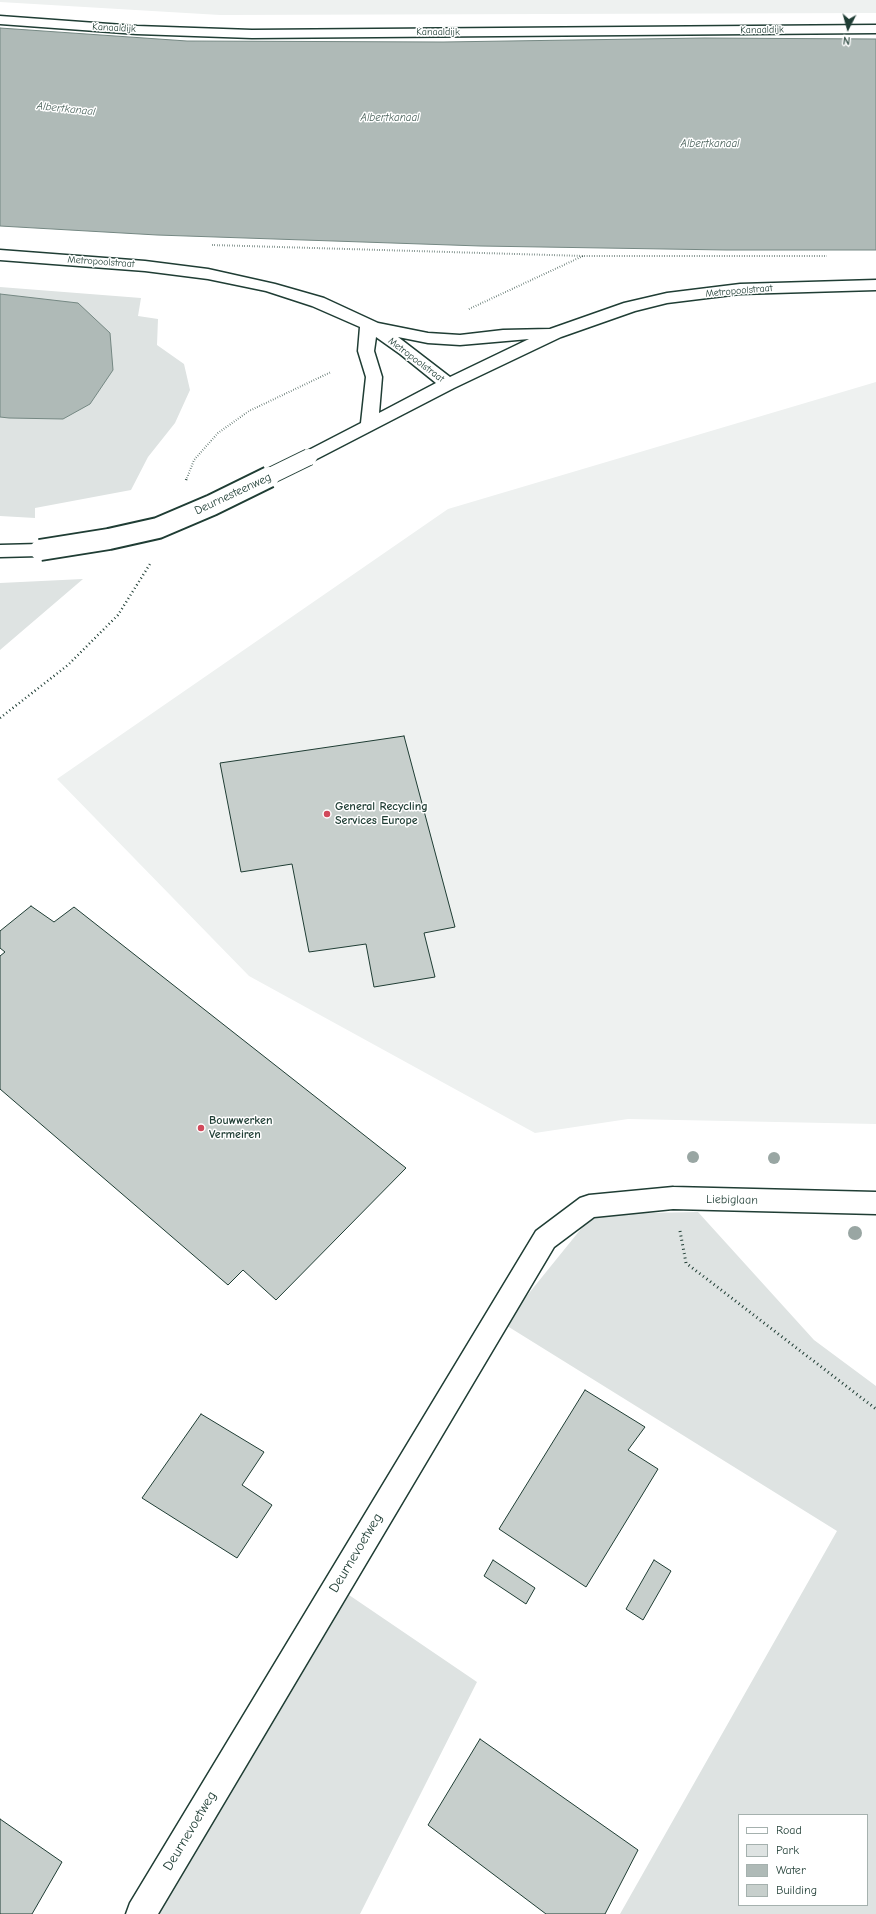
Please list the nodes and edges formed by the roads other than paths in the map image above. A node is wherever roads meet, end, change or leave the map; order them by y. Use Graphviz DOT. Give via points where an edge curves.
graph roads {
  1 [pos="0,20"];
  2 [pos="876,29"];
  3 [pos="0,255"];
  4 [pos="876,285"];
  5 [pos="370,326"];
  6 [pos="555,333"];
  7 [pos="448,384"];
  8 [pos="369,425"];
  9 [pos="0,551"];
  10 [pos="876,1203"];
  11 [pos="588,1206"];
  12 [pos="141,1914"];
  1 -- 2 [label="street, Kanaaldijk" via="252,34"];
  3 -- 5 [label="street, Metropoolstraat" via="145,266 208,274 269,287 318,302"];
  4 -- 6 [label="street, Metropoolstraat" via="740,289 667,298 630,307"];
  5 -- 6 [label="street" via="428,338 460,340"];
  5 -- 7 [label="street, Metropoolstraat" via="406,350"];
  5 -- 8 [label="street" via="366,351 374,377"];
  6 -- 7 [label="street, Metropoolstraat"];
  7 -- 8 [label="street, Deurnesteenweg"];
  8 -- 9 [label="street, Deurnesteenweg, bridge" via="212,505 158,528 40,550"];
  10 -- 11 [label="street, Liebiglaan" via="674,1198"];
  11 -- 12 [label="street, Deurnevoetweg" via="545,1239"];
}
